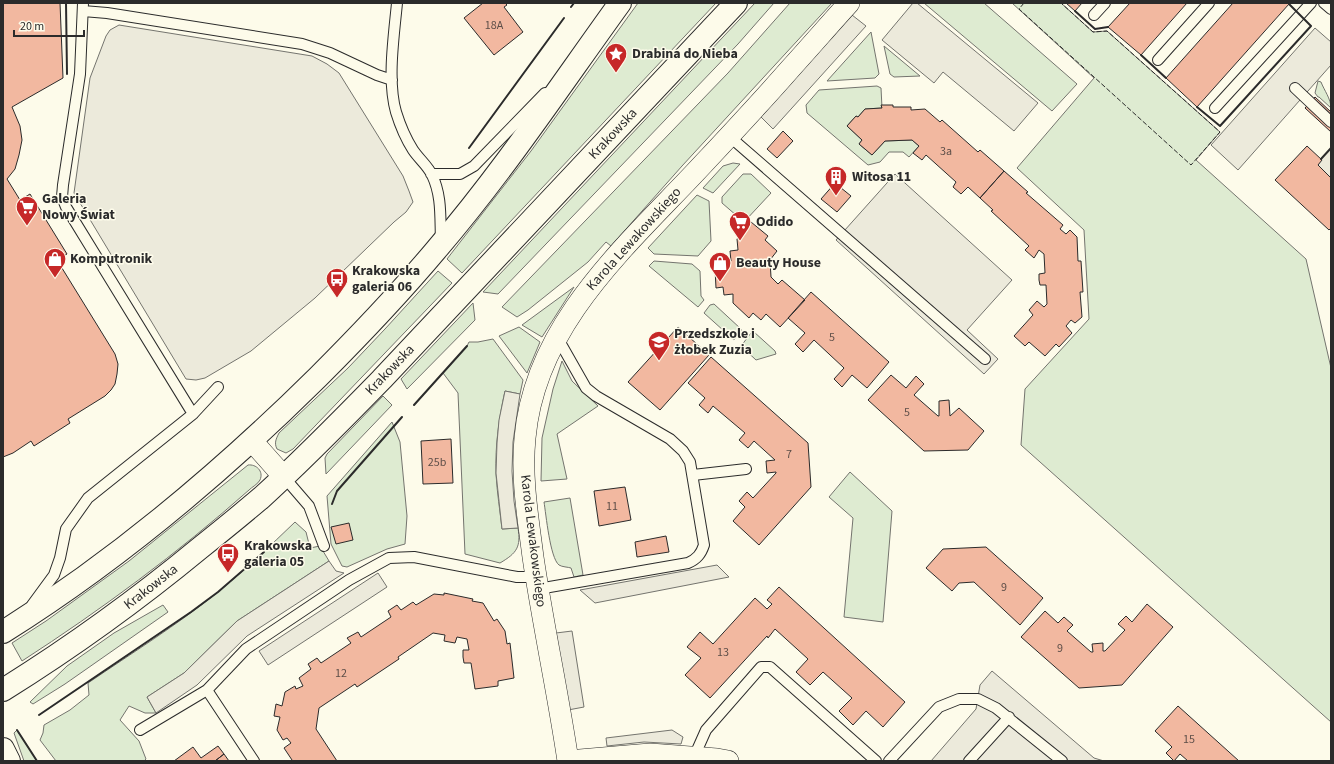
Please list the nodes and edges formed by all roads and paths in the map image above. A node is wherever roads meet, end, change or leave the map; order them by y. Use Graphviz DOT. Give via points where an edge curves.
graph roads {
  1 [pos="397,3"];
  2 [pos="620,3"];
  3 [pos="736,3"];
  4 [pos="849,3"];
  5 [pos="1105,3"];
  6 [pos="1209,3"];
  7 [pos="1311,3"];
  8 [pos="1324,3"];
  9 [pos="83,7"];
  10 [pos="1331,9"];
  11 [pos="1094,15"];
  12 [pos="586,51"];
  13 [pos="1158,60"];
  14 [pos="392,80"];
  15 [pos="1295,88"];
  16 [pos="1215,108"];
  17 [pos="1331,122"];
  18 [pos="729,136"];
  19 [pos="431,174"];
  20 [pos="441,244"];
  21 [pos="557,337"];
  22 [pos="985,359"];
  23 [pos="218,387"];
  24 [pos="194,414"];
  25 [pos="252,441"];
  26 [pos="746,469"];
  27 [pos="693,475"];
  28 [pos="284,477"];
  29 [pos="324,546"];
  30 [pos="537,583"];
  31 [pos="22,620"];
  32 [pos="3,632"];
  33 [pos="3,690"];
  34 [pos="207,690"];
  35 [pos="1009,717"];
  36 [pos="140,730"];
  37 [pos="3,749"];
  38 [pos="694,757"];
  39 [pos="9,761"];
  40 [pos="254,761"];
  41 [pos="568,761"];
  42 [pos="728,761"];
  43 [pos="876,761"];
  44 [pos="889,761"];
  45 [pos="969,761"];
  46 [pos="1062,761"];
  1 -- 14 [label="lane"];
  2 -- 12 [label="main road"];
  3 -- 28 [label="main road, Krakowska" via="382,379"];
  4 -- 18 [label="street, Karola Lewakowskiego"];
  5 -- 11 [label="lane"];
  6 -- 13 [label="lane"];
  7 -- 16 [label="lane"];
  8 -- 10 [label="lane"];
  9 -- 14 [label="lane" via="106,13 302,44 330,53 376,76"];
  9 -- 24 [label="lane" via="80,74 62,197"];
  12 -- 19 [label="lane" via="474,166 460,174"];
  12 -- 20 [label="main road"];
  14 -- 19 [label="lane" via="394,105 402,130"];
  15 -- 17 [label="lane"];
  18 -- 21 [label="street, Karola Lewakowskiego" via="610,262 578,302"];
  18 -- 22 [label="lane"];
  19 -- 20 [label="lane" via="440,200"];
  20 -- 25 [label="main road" via="362,332"];
  21 -- 27 [label="lane" via="586,388 670,439 683,451 690,462"];
  21 -- 30 [label="street, Karola Lewakowskiego" via="543,364 534,390 525,437 524,493"];
  23 -- 24 [label="lane"];
  24 -- 31 [label="lane" via="88,498 66,529 54,575"];
  25 -- 28 [label="street"];
  25 -- 31 [label="main road" via="196,491 130,543"];
  26 -- 27 [label="lane"];
  27 -- 30 [label="lane" via="704,545 701,554 694,560 688,563"];
  28 -- 29 [label="lane" via="309,506"];
  28 -- 33 [label="main road, Krakowska" via="130,604"];
  30 -- 34 [label="lane" via="414,557 390,558 349,580 246,649"];
  30 -- 41 [label="street, Karola Lewakowskiego"];
  31 -- 32 [label="main road"];
  34 -- 36 [label="lane"];
  34 -- 40 [label="lane"];
  35 -- 44 [label="lane" via="978,699 959,699 939,707"];
  35 -- 45 [label="lane"];
  35 -- 46 [label="lane"];
  37 -- 39 [label="main road"];
  38 -- 41 [label="street" via="650,754"];
  38 -- 42 [label="street"];
  38 -- 43 [label="lane" via="706,730 717,716 761,667 770,666"];
}
